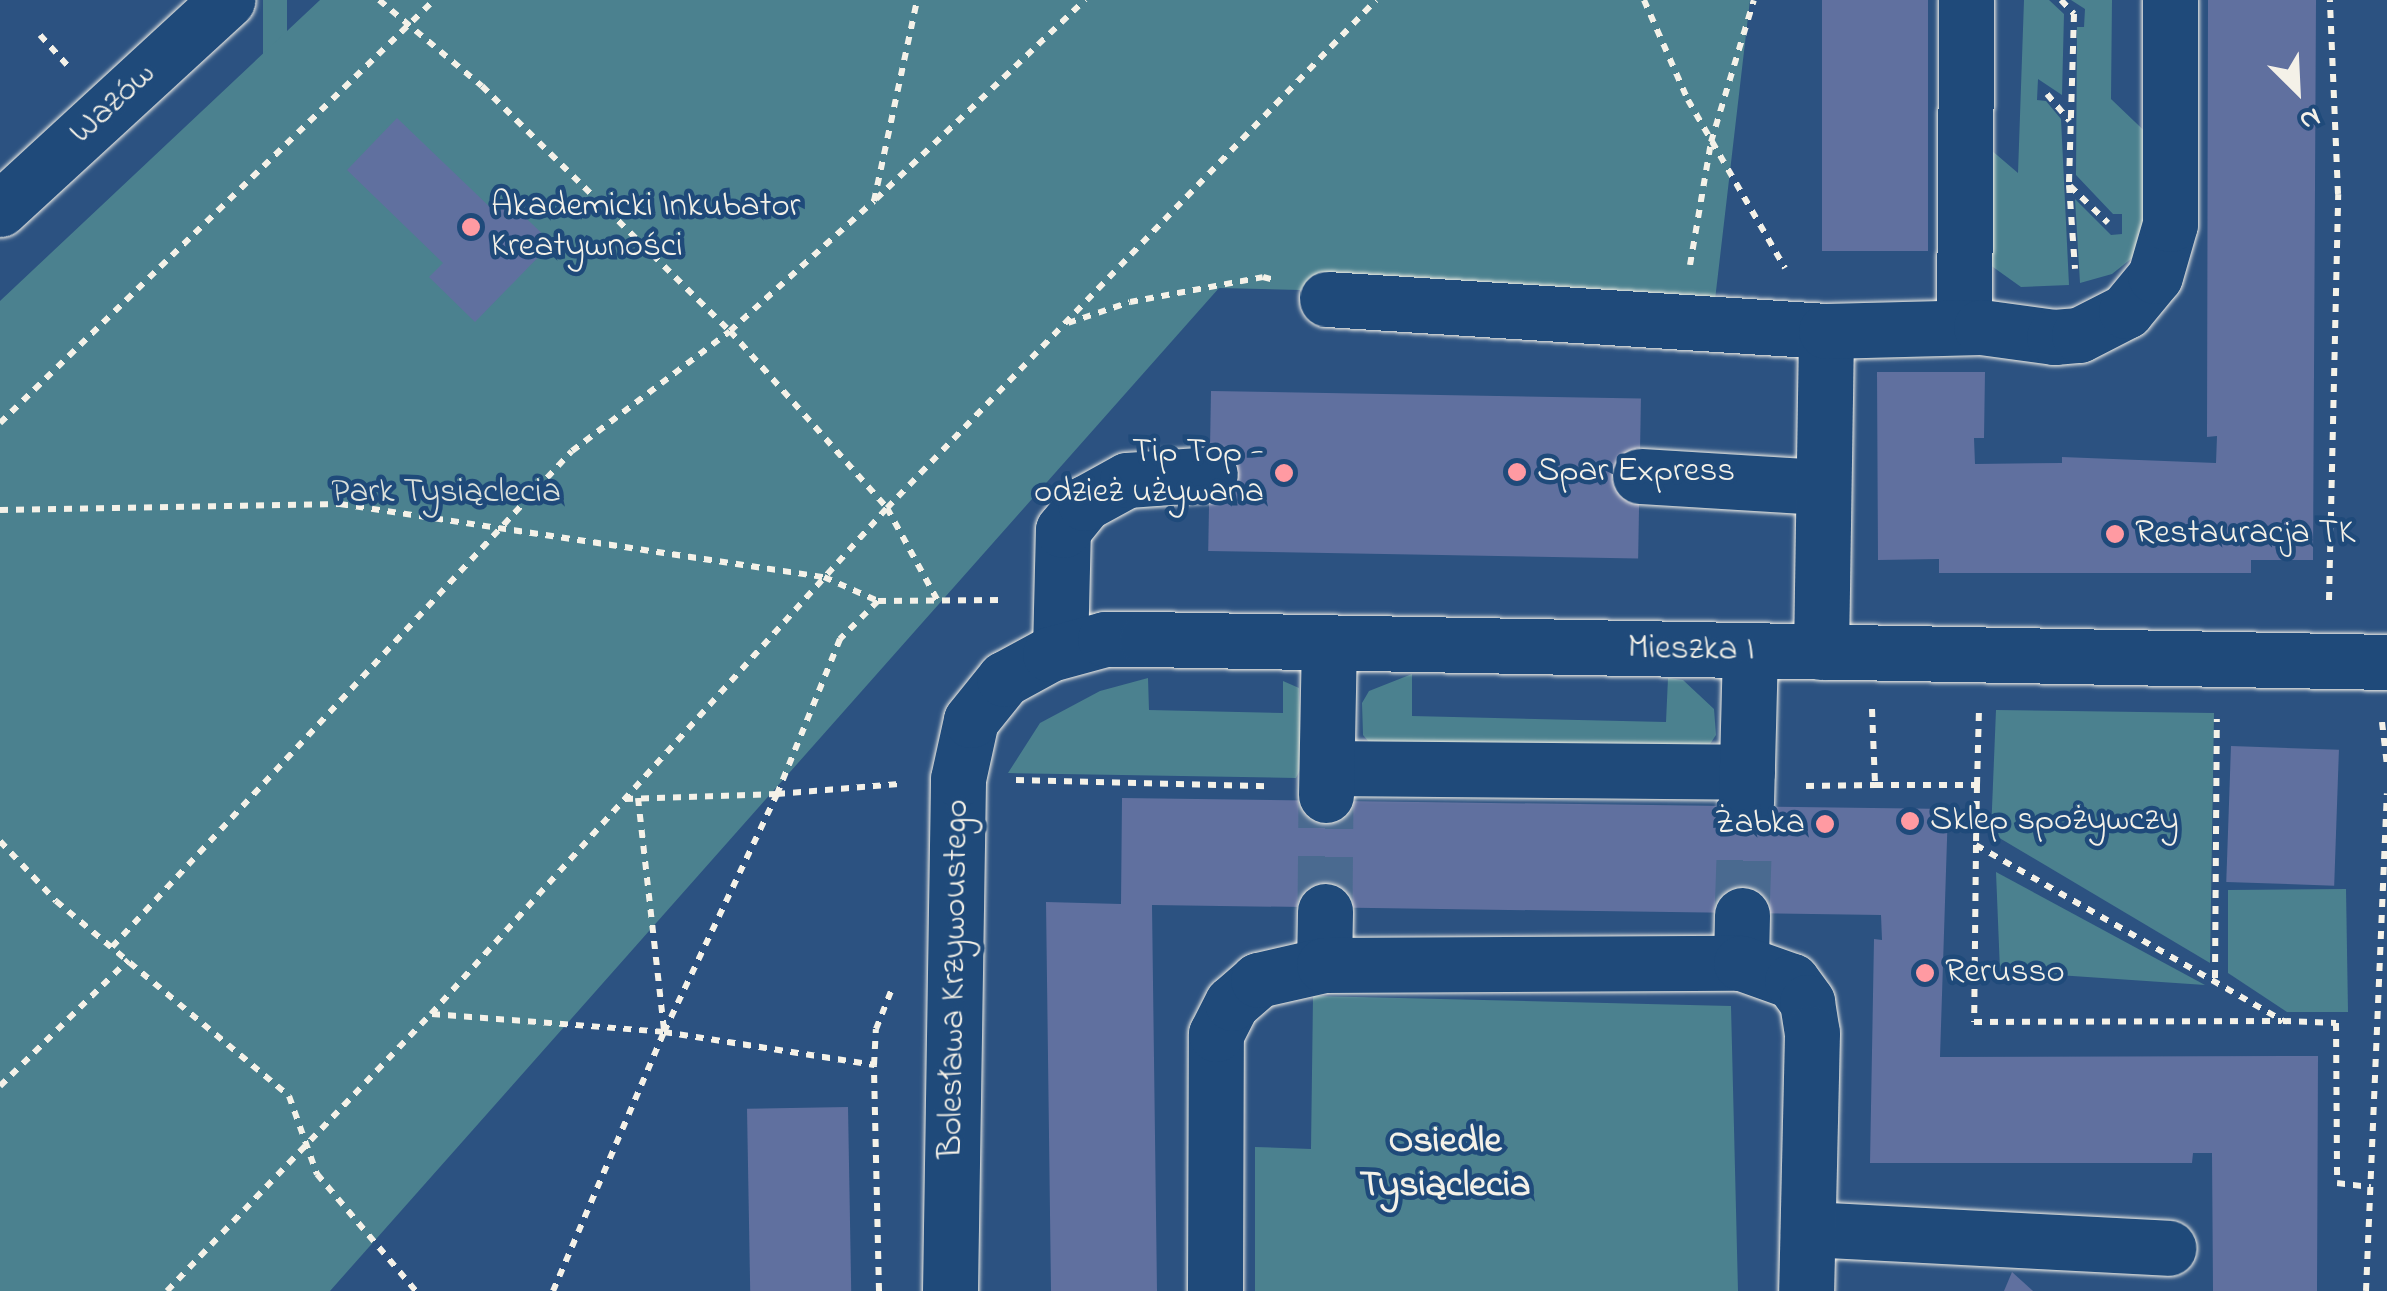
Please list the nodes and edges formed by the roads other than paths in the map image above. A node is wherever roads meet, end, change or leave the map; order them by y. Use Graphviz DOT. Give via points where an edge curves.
graph roads {
  1 [pos="227,0"];
  2 [pos="1966,0"];
  3 [pos="2170,0"];
  4 [pos="0,210"];
  5 [pos="1328,299"];
  6 [pos="1964,326"];
  7 [pos="1826,331"];
  8 [pos="1210,474"];
  9 [pos="1640,476"];
  10 [pos="1822,487"];
  11 [pos="1330,643"];
  12 [pos="1060,650"];
  13 [pos="1750,651"];
  14 [pos="1821,652"];
  15 [pos="2387,662"];
  16 [pos="1004,679"];
  17 [pos="1325,912"];
  18 [pos="1324,965"];
  19 [pos="1808,1229"];
  20 [pos="2168,1248"];
  21 [pos="950,1291"];
  22 [pos="1215,1291"];
  23 [pos="1806,1291"];
  1 -- 4 [label="street, Wazów"];
  2 -- 6 [label="street"];
  3 -- 6 [label="street" via="2170,224 2154,276 2126,311 2079,335"];
  5 -- 7 [label="street"];
  6 -- 7 [label="street"];
  7 -- 10 [label="street"];
  8 -- 12 [label="street" via="1127,480 1085,503 1063,530"];
  9 -- 10 [label="street"];
  10 -- 14 [label="street"];
  11 -- 12 [label="street, Mieszka I" via="1105,639"];
  11 -- 13 [label="street, Mieszka I"];
  11 -- 13 [label="street" via="1327,782 1746,788"];
  12 -- 16 [label="street, Mieszka I"];
  13 -- 14 [label="street, Mieszka I"];
  14 -- 15 [label="street, Mieszka I"];
  16 -- 21 [label="street, Bolesława Krzywoustego" via="971,720 958,779"];
  17 -- 18 [label="street"];
  18 -- 19 [label="street" via="1741,939 1807,1002"];
  18 -- 22 [label="street" via="1258,980 1232,1003 1216,1034"];
  19 -- 20 [label="street"];
  19 -- 23 [label="street"];
}
